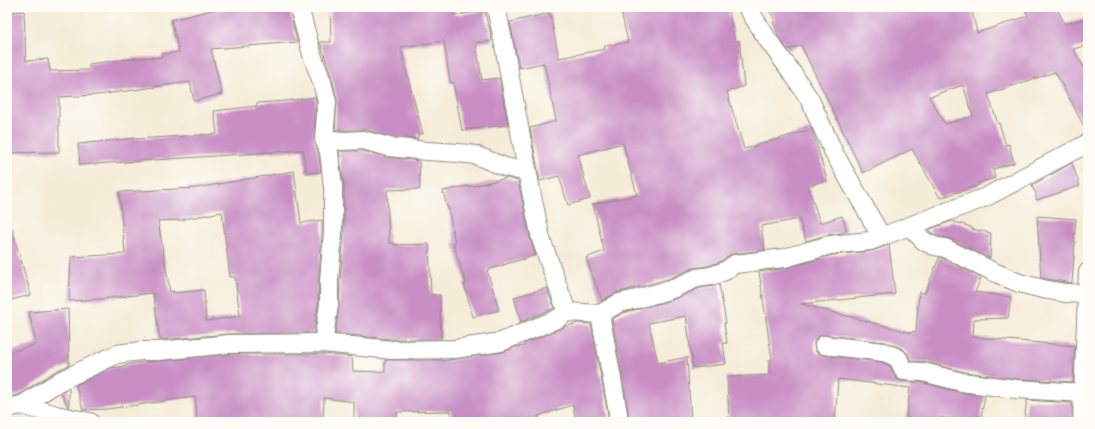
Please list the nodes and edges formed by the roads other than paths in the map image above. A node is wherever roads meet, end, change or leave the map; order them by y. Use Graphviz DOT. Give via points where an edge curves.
graph roads {
  1 [pos="299,7"];
  2 [pos="496,7"];
  3 [pos="747,7"];
  4 [pos="324,139"];
  5 [pos="1088,144"];
  6 [pos="527,172"];
  7 [pos="909,226"];
  8 [pos="881,236"];
  9 [pos="1088,272"];
  10 [pos="1088,293"];
  11 [pos="567,312"];
  12 [pos="600,314"];
  13 [pos="323,343"];
  14 [pos="824,345"];
  15 [pos="1084,393"];
  16 [pos="15,407"];
  17 [pos="90,422"];
  18 [pos="618,422"];
  19 [pos="1082,422"];
  1 -- 4 [label="street" via="326,102"];
  2 -- 6 [label="street"];
  3 -- 8 [label="street" via="810,100 834,153"];
  4 -- 6 [label="street" via="363,140 389,147 459,153"];
  4 -- 13 [label="street" via="329,152 333,187 333,234"];
  5 -- 7 [label="street" via="986,197"];
  6 -- 11 [label="street" via="541,239"];
  7 -- 8 [label="street"];
  7 -- 10 [label="street" via="924,241 945,248 1020,283 1065,293"];
  8 -- 12 [label="street" via="870,241 830,245 784,258 735,264 711,276 697,278 672,289 619,303"];
  9 -- 10 [label="street"];
  10 -- 15 [label="street"];
  11 -- 12 [label="street"];
  11 -- 13 [label="street" via="557,319 501,342 455,349 392,350"];
  12 -- 18 [label="street"];
  13 -- 16 [label="street" via="229,344 117,354 60,381"];
  14 -- 15 [label="street" via="884,352 898,358 904,371 922,372 962,382 1016,389"];
  15 -- 19 [label="street"];
  16 -- 17 [label="street"];
}
